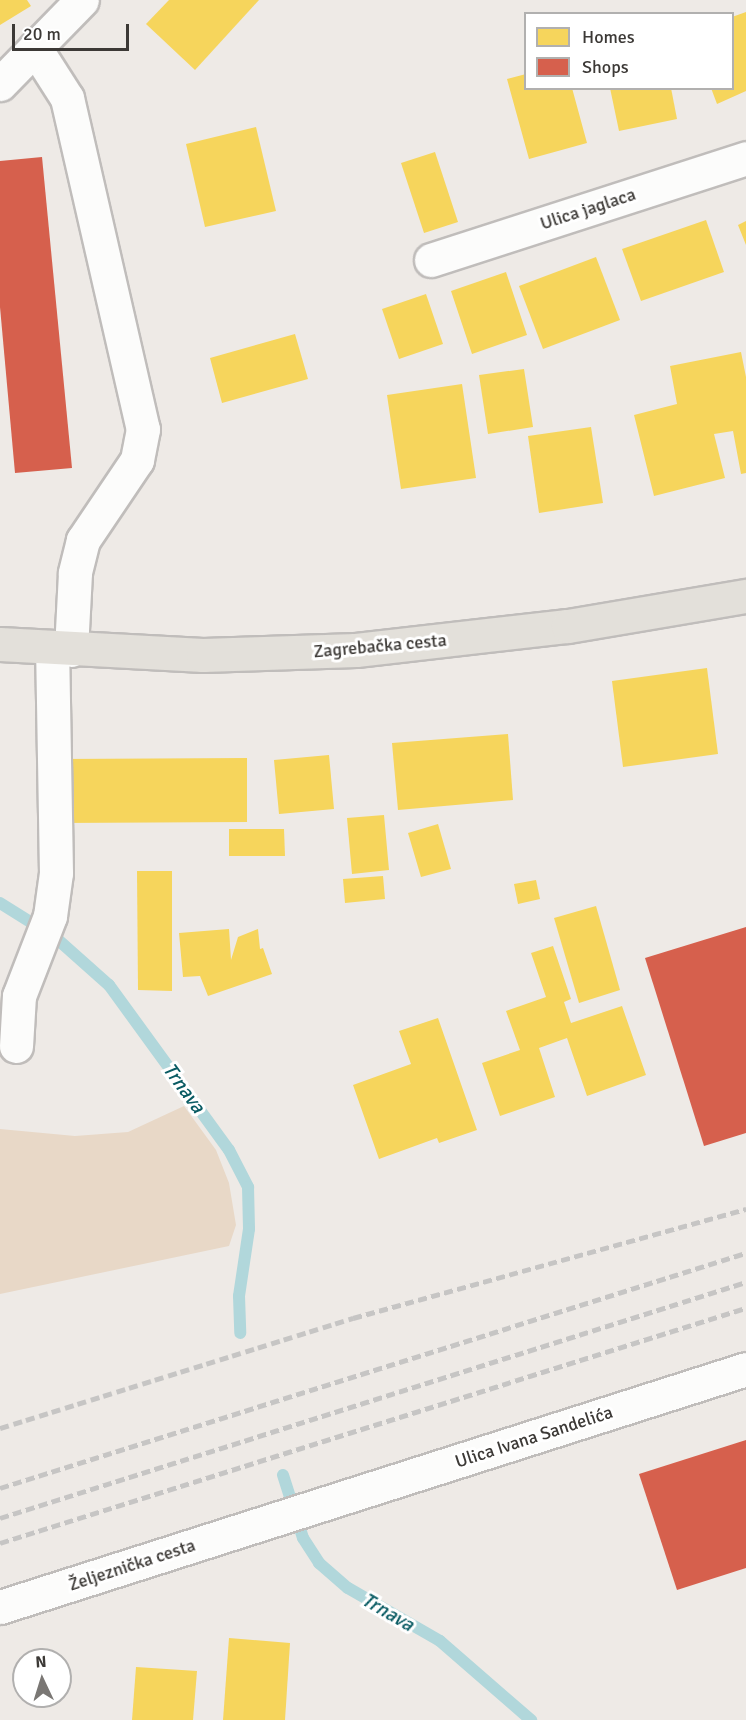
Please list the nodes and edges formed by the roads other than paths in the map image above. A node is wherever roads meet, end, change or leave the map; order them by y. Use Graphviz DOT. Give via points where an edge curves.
graph roads {
  1 [pos="82,0"];
  2 [pos="35,48"];
  3 [pos="0,84"];
  4 [pos="746,158"];
  5 [pos="431,260"];
  6 [pos="746,596"];
  7 [pos="6,644"];
  8 [pos="61,650"];
  9 [pos="16,1046"];
  10 [pos="746,1369"];
  11 [pos="265,1522"];
  12 [pos="0,1607"];
  1 -- 2 [label="street"];
  2 -- 3 [label="street"];
  2 -- 8 [label="street" via="67,98 143,429 137,460 83,540"];
  4 -- 5 [label="street, Ulica jaglaca"];
  6 -- 8 [label="main road, Zagrebačka cesta" via="568,626 362,649 203,655"];
  7 -- 8 [label="main road, Zagrebačka cesta"];
  8 -- 9 [label="street" via="56,873 45,928 20,996"];
  10 -- 11 [label="street, Ulica Ivana Sandelića"];
  11 -- 12 [label="street, Željeznička cesta"];
}
